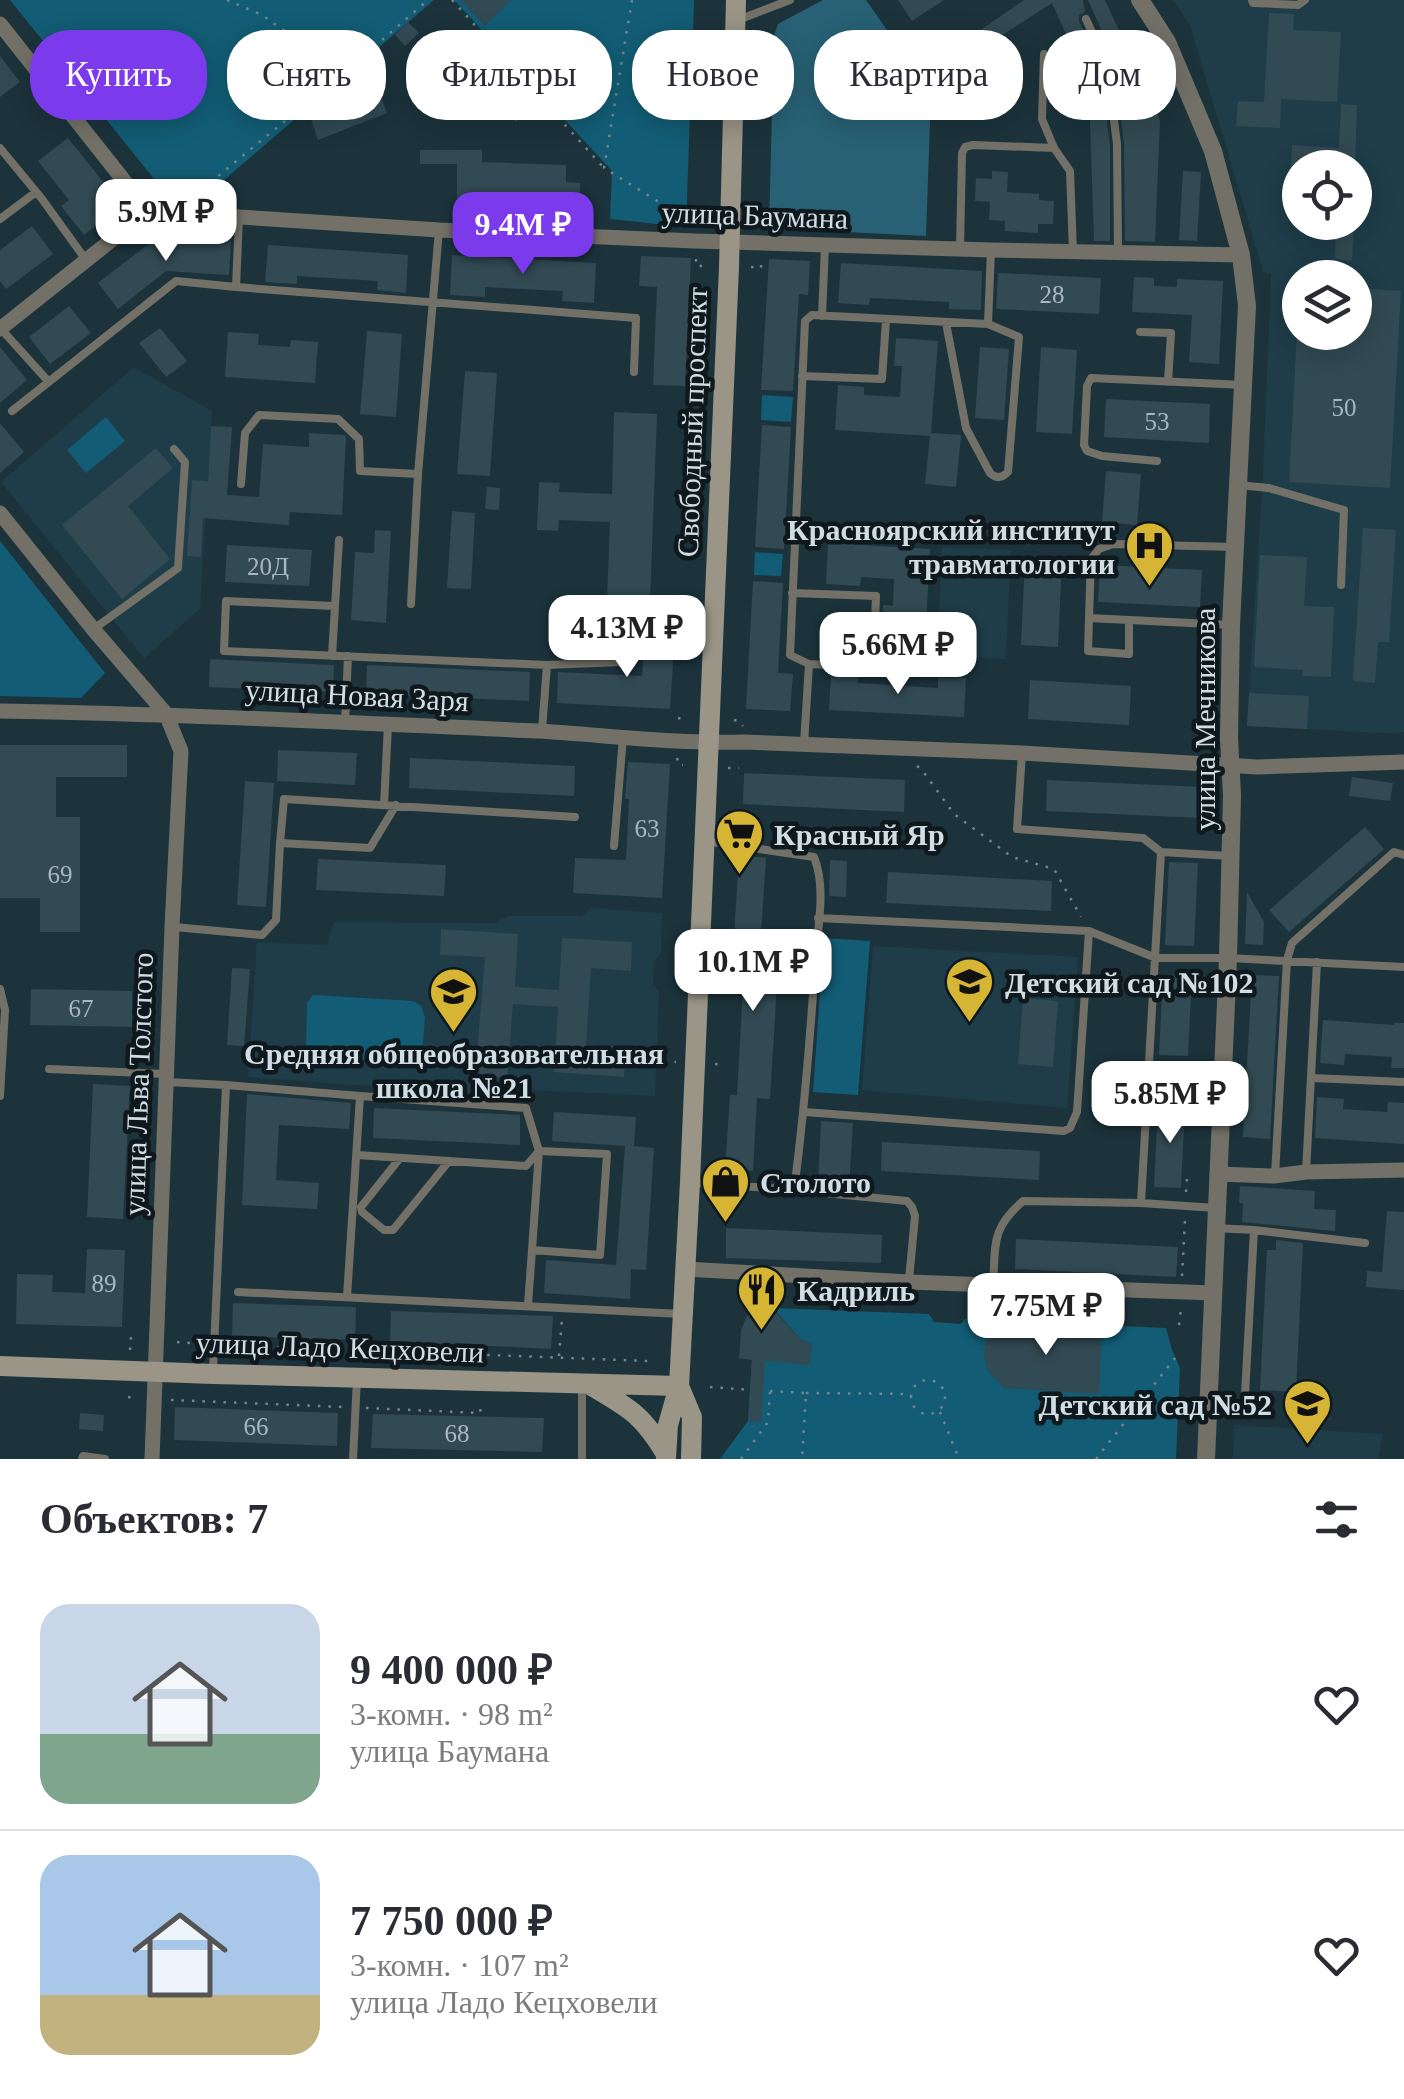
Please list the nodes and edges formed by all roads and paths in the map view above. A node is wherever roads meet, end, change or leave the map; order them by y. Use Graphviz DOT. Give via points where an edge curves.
graph roads {
  1 [pos="228,0"];
  2 [pos="428,0"];
  3 [pos="452,0"];
  4 [pos="632,0"];
  5 [pos="790,0"];
  6 [pos="1140,0"];
  7 [pos="1252,0"];
  8 [pos="1305,0"];
  9 [pos="736,10"];
  10 [pos="1086,20"];
  11 [pos="0,24"];
  12 [pos="283,30"];
  13 [pos="386,36"];
  14 [pos="1043,87"];
  15 [pos="287,120"];
  16 [pos="0,148"];
  17 [pos="1054,148"];
  18 [pos="604,168"];
  19 [pos="36,192"];
  20 [pos="186,203"];
  21 [pos="148,212"];
  22 [pos="239,218"];
  23 [pos="0,219"];
  24 [pos="696,224"];
  25 [pos="439,230"];
  26 [pos="729,240"];
  27 [pos="826,244"];
  28 [pos="960,249"];
  29 [pos="991,250"];
  30 [pos="1073,252"];
  31 [pos="696,253"];
  32 [pos="1118,253"];
  33 [pos="1241,255"];
  34 [pos="86,260"];
  35 [pos="704,266"];
  36 [pos="236,287"];
  37 [pos="433,303"];
  38 [pos="822,316"];
  39 [pos="886,320"];
  40 [pos="946,323"];
  41 [pos="988,324"];
  42 [pos="0,329"];
  43 [pos="1140,332"];
  44 [pos="634,372"];
  45 [pos="802,376"];
  46 [pos="48,381"];
  47 [pos="1168,382"];
  48 [pos="1244,385"];
  49 [pos="12,411"];
  50 [pos="174,449"];
  51 [pos="1156,461"];
  52 [pos="418,474"];
  53 [pos="240,484"];
  54 [pos="1238,486"];
  55 [pos="0,513"];
  56 [pos="338,540"];
  57 [pos="1234,547"];
  58 [pos="1342,585"];
  59 [pos="792,593"];
  60 [pos="411,604"];
  61 [pos="334,606"];
  62 [pos="1089,618"];
  63 [pos="1129,620"];
  64 [pos="1231,625"];
  65 [pos="93,629"];
  66 [pos="332,656"];
  67 [pos="348,656"];
  68 [pos="620,662"];
  69 [pos="809,664"];
  70 [pos="546,665"];
  71 [pos="873,667"];
  72 [pos="947,671"];
  73 [pos="0,711"];
  74 [pos="166,714"];
  75 [pos="678,718"];
  76 [pos="684,719"];
  77 [pos="734,720"];
  78 [pos="345,722"];
  79 [pos="388,725"];
  80 [pos="744,726"];
  81 [pos="542,732"];
  82 [pos="623,737"];
  83 [pos="709,743"];
  84 [pos="804,744"];
  85 [pos="890,748"];
  86 [pos="676,752"];
  87 [pos="1022,752"];
  88 [pos="1229,764"];
  89 [pos="683,765"];
  90 [pos="1400,765"];
  91 [pos="728,768"];
  92 [pos="739,768"];
  93 [pos="384,805"];
  94 [pos="396,805"];
  95 [pos="575,817"];
  96 [pos="706,840"];
  97 [pos="280,844"];
  98 [pos="614,846"];
  99 [pos="1161,852"];
  100 [pos="1404,854"];
  101 [pos="1230,856"];
  102 [pos="818,918"];
  103 [pos="172,927"];
  104 [pos="1089,932"];
  105 [pos="1156,958"];
  106 [pos="1228,958"];
  107 [pos="1287,960"];
  108 [pos="1318,962"];
  109 [pos="1404,967"];
  110 [pos="0,989"];
  111 [pos="664,1062"];
  112 [pos="676,1062"];
  113 [pos="715,1064"];
  114 [pos="725,1065"];
  115 [pos="48,1069"];
  116 [pos="166,1078"];
  117 [pos="1312,1078"];
  118 [pos="1404,1082"];
  119 [pos="226,1085"];
  120 [pos="0,1096"];
  121 [pos="360,1096"];
  122 [pos="804,1112"];
  123 [pos="539,1151"];
  124 [pos="356,1156"];
  125 [pos="400,1158"];
  126 [pos="449,1161"];
  127 [pos="1404,1170"];
  128 [pos="1306,1172"];
  129 [pos="1218,1174"];
  130 [pos="1274,1176"];
  131 [pos="1187,1178"];
  132 [pos="690,1182"];
  133 [pos="794,1190"];
  134 [pos="1141,1203"];
  135 [pos="1186,1206"];
  136 [pos="1216,1208"];
  137 [pos="1216,1228"];
  138 [pos="1254,1230"];
  139 [pos="1365,1242"];
  140 [pos="532,1250"];
  141 [pos="685,1270"];
  142 [pos="909,1282"];
  143 [pos="1182,1282"];
  144 [pos="993,1285"];
  145 [pos="238,1292"];
  146 [pos="1213,1293"];
  147 [pos="347,1297"];
  148 [pos="1181,1302"];
  149 [pos="528,1305"];
  150 [pos="562,1307"];
  151 [pos="682,1314"];
  152 [pos="1179,1326"];
  153 [pos="136,1338"];
  154 [pos="177,1342"];
  155 [pos="214,1344"];
  156 [pos="130,1350"];
  157 [pos="559,1358"];
  158 [pos="1175,1358"];
  159 [pos="648,1361"];
  160 [pos="0,1366"];
  161 [pos="154,1372"];
  162 [pos="213,1374"];
  163 [pos="357,1378"];
  164 [pos="585,1384"];
  165 [pos="679,1386"];
  166 [pos="710,1387"];
  167 [pos="750,1390"];
  168 [pos="763,1390"];
  169 [pos="770,1390"];
  170 [pos="806,1393"];
  171 [pos="911,1394"];
  172 [pos="128,1398"];
  173 [pos="138,1398"];
  174 [pos="165,1400"];
  175 [pos="481,1405"];
  176 [pos="356,1408"];
  177 [pos="940,1410"];
  178 [pos="1208,1413"];
  179 [pos="666,1457"];
  180 [pos="82,1459"];
  181 [pos="105,1459"];
  182 [pos="152,1459"];
  183 [pos="353,1459"];
  184 [pos="582,1459"];
  185 [pos="691,1459"];
  186 [pos="741,1459"];
  187 [pos="802,1459"];
  188 [pos="959,1459"];
  189 [pos="1096,1459"];
  190 [pos="1206,1459"];
  1 -- 12 [label="path"];
  2 -- 13 [label="path"];
  3 -- 18 [label="path"];
  4 -- 18 [label="path"];
  5 -- 9 [label="lane"];
  6 -- 33 [label="street, улица Мечникова" via="1197,110"];
  7 -- 8 [label="lane"];
  9 -- 26 [label="main road, Свободный проспект"];
  10 -- 32 [label="lane" via="1107,66 1117,144"];
  11 -- 21 [label="street"];
  14 -- 17 [label="lane" via="1042,120"];
  15 -- 20 [label="path"];
  16 -- 19 [label="lane"];
  17 -- 28 [label="lane" via="965,147"];
  17 -- 30 [label="lane" via="1070,171"];
  18 -- 24 [label="path"];
  19 -- 23 [label="lane"];
  19 -- 34 [label="lane"];
  21 -- 22 [label="street, улица Баумана"];
  21 -- 34 [label="street"];
  22 -- 25 [label="street, улица Баумана"];
  22 -- 36 [label="lane"];
  25 -- 26 [label="street, улица Баумана"];
  25 -- 37 [label="lane"];
  26 -- 27 [label="street, улица Баумана"];
  26 -- 83 [label="main road, Свободный проспект"];
  27 -- 28 [label="street, улица Баумана"];
  27 -- 38 [label="lane"];
  28 -- 29 [label="street, улица Баумана"];
  29 -- 30 [label="street, улица Баумана"];
  29 -- 41 [label="lane"];
  30 -- 32 [label="street, улица Баумана"];
  31 -- 35 [label="path" via="696,266"];
  32 -- 33 [label="street, улица Баумана"];
  33 -- 48 [label="street, улица Мечникова"];
  34 -- 42 [label="street"];
  36 -- 37 [label="lane"];
  36 -- 46 [label="lane" via="176,281"];
  37 -- 44 [label="lane" via="636,318"];
  37 -- 52 [label="lane"];
  38 -- 39 [label="lane"];
  38 -- 45 [label="lane" via="805,320"];
  39 -- 40 [label="lane"];
  39 -- 45 [label="lane" via="882,379"];
  40 -- 41 [label="lane"];
  40 -- 41 [label="lane" via="966,428 990,473 1003,477 1019,337"];
  42 -- 46 [label="lane"];
  43 -- 47 [label="lane" via="1170,333"];
  45 -- 59 [label="lane"];
  46 -- 49 [label="lane"];
  47 -- 48 [label="lane"];
  47 -- 51 [label="lane" via="1097,377 1087,386 1087,451"];
  48 -- 54 [label="street, улица Мечникова"];
  50 -- 65 [label="lane" via="185,462 178,568"];
  52 -- 53 [label="lane" via="360,471 358,440 338,419 260,415 245,434"];
  52 -- 60 [label="lane"];
  54 -- 57 [label="street, улица Мечникова"];
  54 -- 58 [label="lane" via="1344,510"];
  55 -- 65 [label="street"];
  56 -- 61 [label="lane"];
  57 -- 62 [label="lane" via="1099,549 1091,559"];
  57 -- 64 [label="street, улица Мечникова"];
  59 -- 69 [label="lane" via="790,654"];
  59 -- 71 [label="lane" via="876,596"];
  61 -- 66 [label="lane"];
  61 -- 66 [label="lane" via="226,600 224,651"];
  62 -- 63 [label="lane"];
  62 -- 63 [label="lane" via="1088,652 1129,654"];
  63 -- 64 [label="lane"];
  64 -- 88 [label="street, улица Мечникова"];
  65 -- 74 [label="street"];
  66 -- 67 [label="lane"];
  67 -- 70 [label="lane"];
  67 -- 78 [label="lane"];
  68 -- 70 [label="lane"];
  69 -- 71 [label="lane"];
  69 -- 84 [label="lane"];
  70 -- 81 [label="lane"];
  71 -- 72 [label="lane"];
  73 -- 74 [label="street, улица Новая Заря"];
  74 -- 78 [label="street, улица Новая Заря"];
  74 -- 103 [label="street, улица Льва Толстого" via="180,751"];
  75 -- 76 [label="path"];
  77 -- 80 [label="path"];
  78 -- 79 [label="street, улица Новая Заря"];
  79 -- 81 [label="street, улица Новая Заря"];
  79 -- 93 [label="lane"];
  81 -- 82 [label="street, улица Новая Заря"];
  82 -- 83 [label="street, улица Новая Заря"];
  82 -- 98 [label="lane"];
  83 -- 84 [label="street, улица Новая Заря"];
  83 -- 96 [label="main road, Свободный проспект"];
  84 -- 85 [label="street, улица Новая Заря"];
  85 -- 87 [label="street, улица Новая Заря"];
  85 -- 104 [label="path" via="922,770 954,814 1012,857 1054,869"];
  86 -- 89 [label="path"];
  87 -- 88 [label="street, улица Новая Заря"];
  87 -- 99 [label="lane" via="1017,829 1143,838"];
  88 -- 90 [label="street, улица Новая Заря"];
  88 -- 101 [label="street, улица Мечникова"];
  91 -- 92 [label="path"];
  93 -- 94 [label="lane"];
  93 -- 97 [label="lane" via="284,799"];
  94 -- 95 [label="lane"];
  94 -- 97 [label="lane" via="370,848"];
  96 -- 102 [label="lane" via="814,856"];
  96 -- 132 [label="main road, Свободный проспект"];
  97 -- 103 [label="lane" via="276,920 262,934"];
  99 -- 101 [label="lane"];
  99 -- 105 [label="lane"];
  100 -- 107 [label="lane" via="1394,852 1292,943"];
  101 -- 106 [label="street, улица Мечникова"];
  102 -- 104 [label="lane"];
  102 -- 122 [label="lane"];
  103 -- 116 [label="street, улица Льва Толстого"];
  104 -- 105 [label="lane"];
  104 -- 122 [label="lane" via="1077,1112 1070,1128"];
  105 -- 106 [label="lane"];
  105 -- 134 [label="lane"];
  106 -- 107 [label="lane"];
  106 -- 129 [label="street, улица Мечникова"];
  107 -- 108 [label="lane"];
  107 -- 130 [label="lane"];
  108 -- 109 [label="lane"];
  108 -- 117 [label="lane"];
  110 -- 120 [label="lane"];
  111 -- 112 [label="path"];
  113 -- 114 [label="path"];
  115 -- 116 [label="lane"];
  116 -- 119 [label="lane"];
  116 -- 161 [label="street, улица Льва Толстого"];
  117 -- 118 [label="lane"];
  117 -- 128 [label="lane"];
  119 -- 121 [label="lane"];
  119 -- 155 [label="lane"];
  121 -- 123 [label="lane" via="526,1108"];
  121 -- 124 [label="lane"];
  122 -- 133 [label="lane"];
  123 -- 126 [label="lane" via="526,1166"];
  123 -- 140 [label="lane"];
  123 -- 140 [label="lane" via="607,1154 600,1255"];
  124 -- 125 [label="lane"];
  124 -- 147 [label="lane"];
  125 -- 126 [label="lane"];
  125 -- 126 [label="lane" via="362,1207 384,1230 394,1230"];
  127 -- 128 [label="street"];
  128 -- 130 [label="street"];
  129 -- 130 [label="street"];
  129 -- 136 [label="street, улица Мечникова"];
  131 -- 135 [label="path"];
  132 -- 133 [label="lane"];
  132 -- 141 [label="main road, Свободный проспект"];
  133 -- 142 [label="lane" via="907,1201 915,1216"];
  134 -- 135 [label="lane"];
  134 -- 144 [label="lane" via="1024,1200 996,1235"];
  135 -- 136 [label="lane"];
  135 -- 143 [label="path"];
  136 -- 137 [label="street, улица Мечникова"];
  137 -- 138 [label="lane"];
  137 -- 146 [label="street, улица Мечникова"];
  138 -- 139 [label="lane"];
  138 -- 178 [label="lane" via="1244,1413"];
  140 -- 149 [label="lane"];
  141 -- 142 [label="street"];
  141 -- 151 [label="main road, Свободный проспект"];
  142 -- 144 [label="street"];
  144 -- 146 [label="street"];
  145 -- 147 [label="lane"];
  146 -- 178 [label="street, улица Мечникова"];
  147 -- 149 [label="lane"];
  148 -- 152 [label="path"];
  149 -- 150 [label="lane"];
  150 -- 151 [label="lane"];
  150 -- 157 [label="path"];
  151 -- 165 [label="main road, Свободный проспект"];
  153 -- 156 [label="path"];
  154 -- 155 [label="path"];
  155 -- 157 [label="path"];
  155 -- 162 [label="lane"];
  157 -- 159 [label="path"];
  158 -- 189 [label="path"];
  160 -- 161 [label="main road, улица Ладо Кецховели"];
  161 -- 162 [label="main road, улица Ладо Кецховели"];
  161 -- 182 [label="street, улица Льва Толстого"];
  162 -- 163 [label="main road, улица Ладо Кецховели"];
  163 -- 164 [label="main road, улица Ладо Кецховели"];
  163 -- 176 [label="lane"];
  164 -- 165 [label="main road, улица Ладо Кецховели"];
  164 -- 179 [label="main road" via="631,1409"];
  164 -- 184 [label="lane"];
  165 -- 179 [label="main road, Свободный проспект"];
  165 -- 185 [label="main road, Свободный проспект" via="692,1417"];
  166 -- 167 [label="path"];
  168 -- 169 [label="path"];
  169 -- 170 [label="path"];
  169 -- 186 [label="path" via="768,1422"];
  170 -- 171 [label="path"];
  170 -- 187 [label="path"];
  171 -- 177 [label="path" via="923,1413"];
  171 -- 177 [label="path" via="920,1382 936,1382 946,1394"];
  172 -- 173 [label="path"];
  174 -- 176 [label="path"];
  175 -- 176 [label="path" via="480,1413"];
  176 -- 183 [label="lane"];
  177 -- 188 [label="path"];
  178 -- 190 [label="street, улица Мечникова"];
  180 -- 181 [label="lane"];
}
